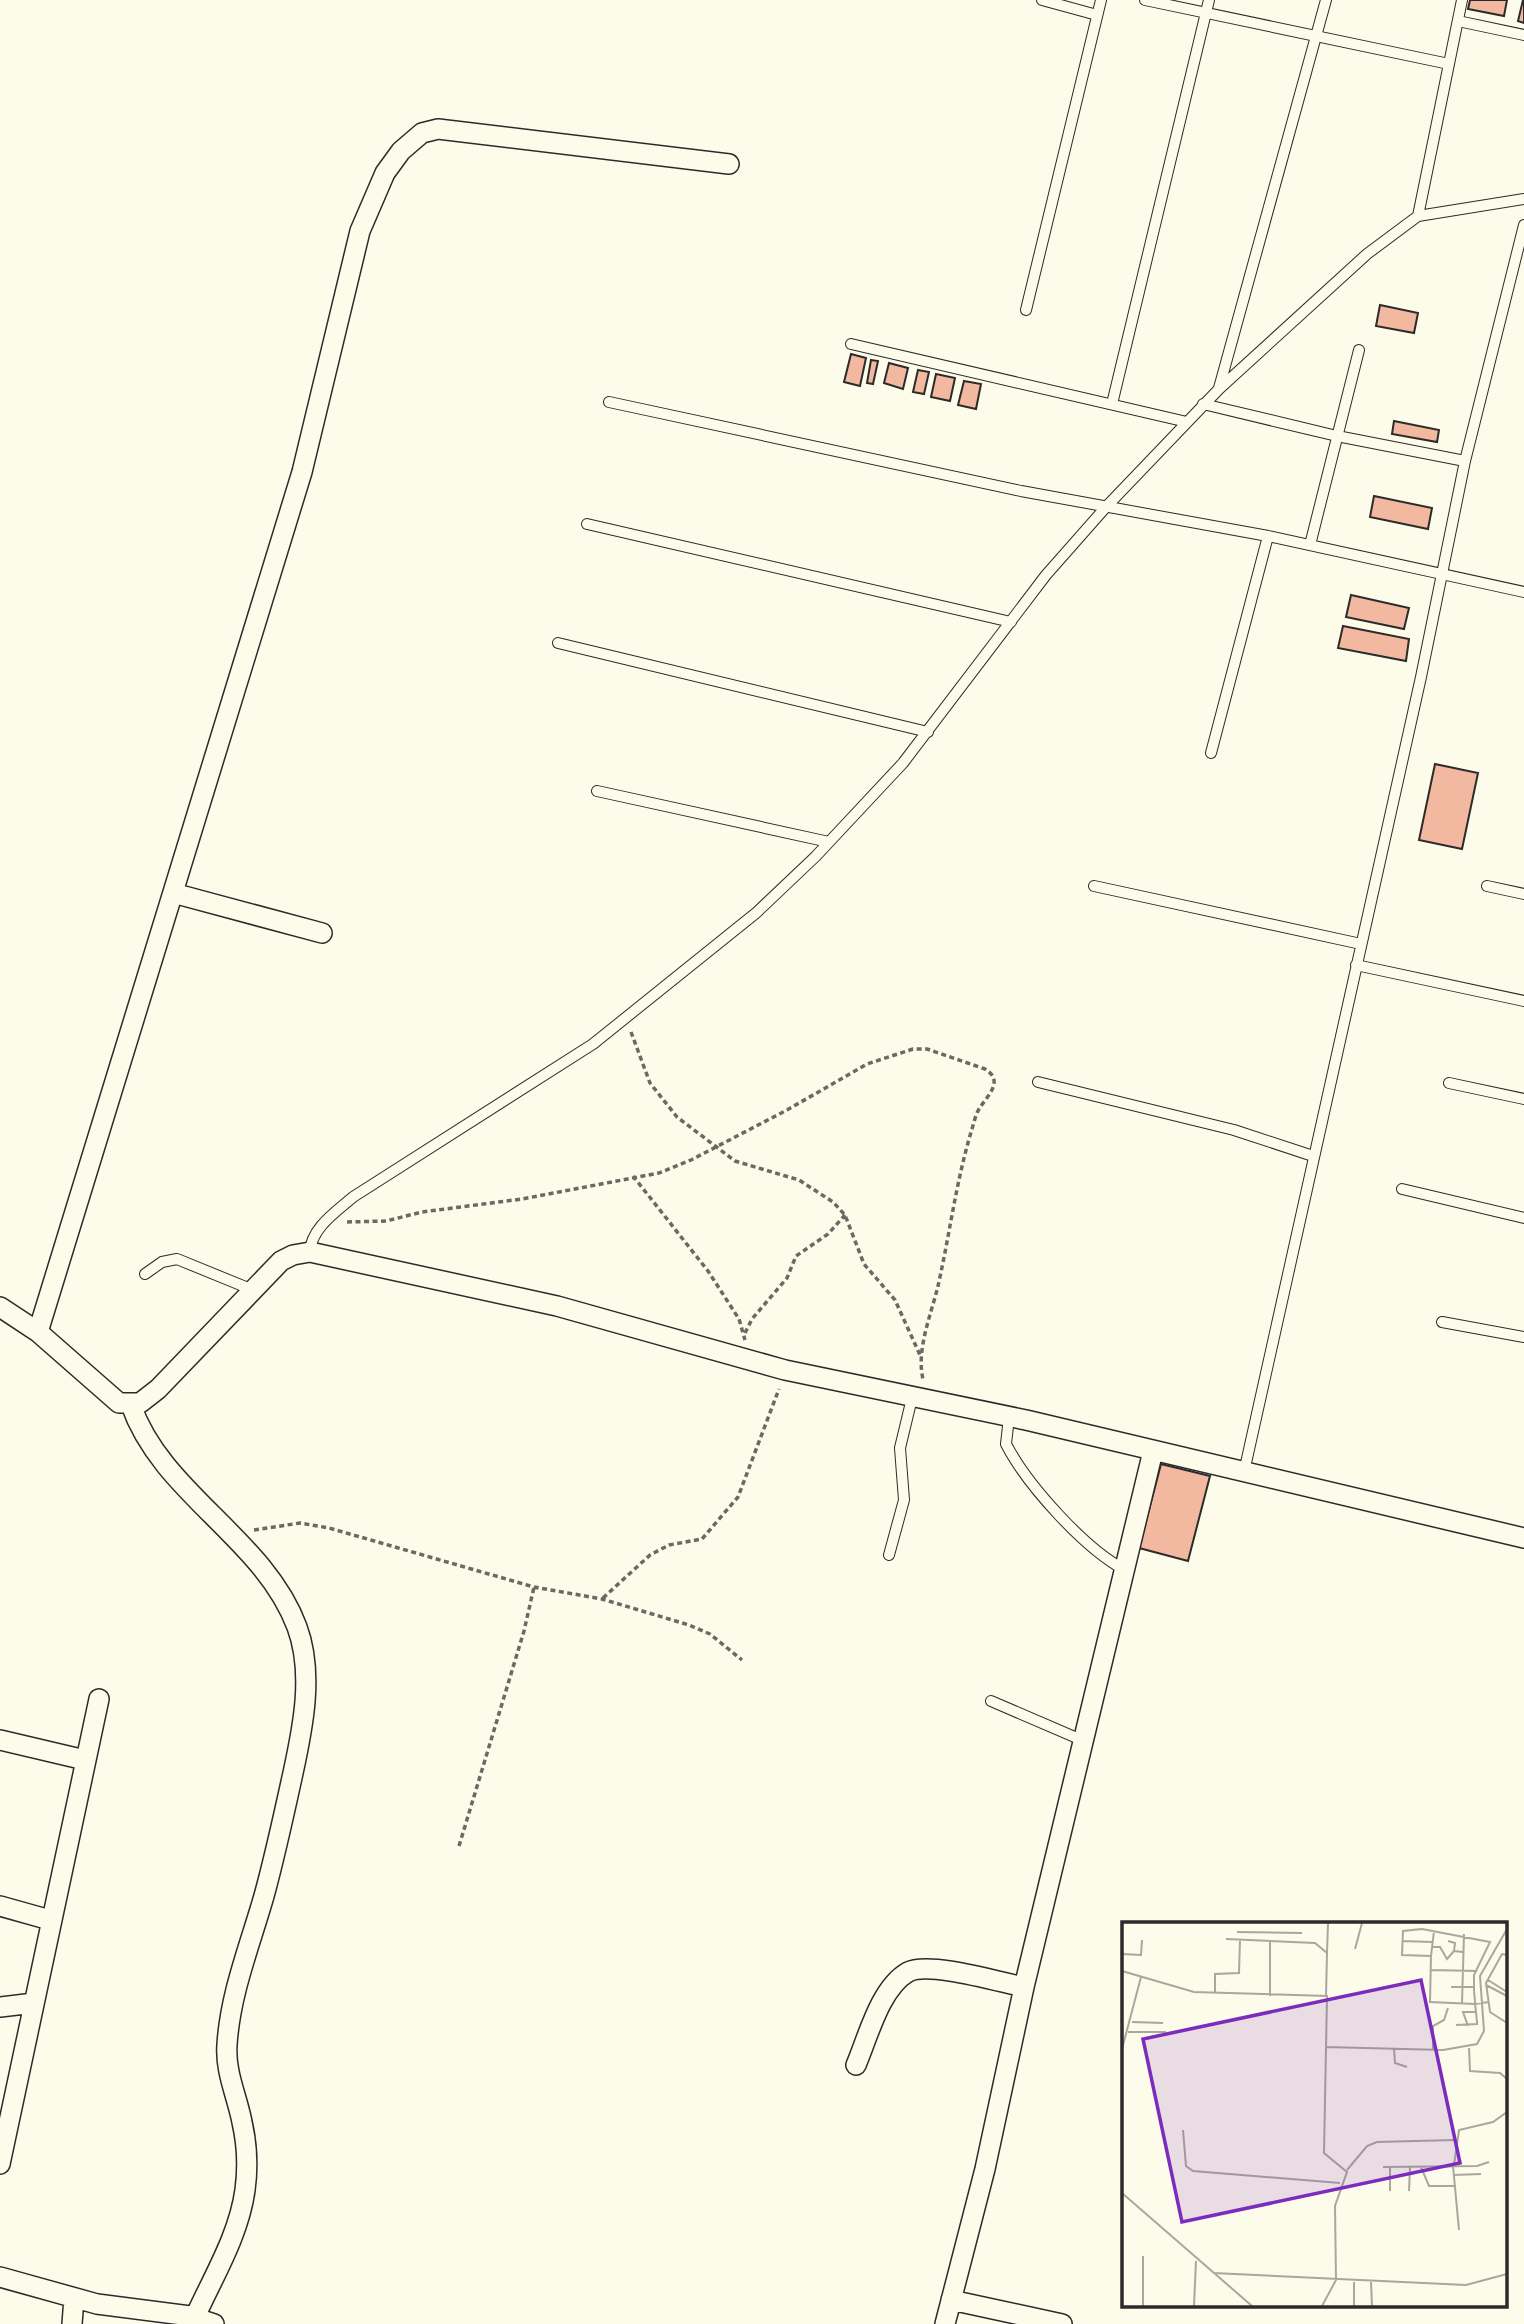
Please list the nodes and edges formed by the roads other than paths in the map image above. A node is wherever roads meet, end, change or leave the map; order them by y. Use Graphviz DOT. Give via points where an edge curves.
graph roads {
  1 [pos="1042,0"];
  2 [pos="1101,0"];
  3 [pos="1145,0"];
  4 [pos="1209,0"];
  5 [pos="1326,0"];
  6 [pos="1462,0"];
  7 [pos="1206,13"];
  8 [pos="1097,15"];
  9 [pos="1458,22"];
  10 [pos="1524,35"];
  11 [pos="1316,36"];
  12 [pos="1449,64"];
  13 [pos="729,164"];
  14 [pos="1524,199"];
  15 [pos="1418,216"];
  16 [pos="1524,225"];
  17 [pos="1026,310"];
  18 [pos="851,344"];
  19 [pos="1359,350"];
  20 [pos="1219,388"];
  21 [pos="609,402"];
  22 [pos="1112,404"];
  23 [pos="1203,404"];
  24 [pos="1187,422"];
  25 [pos="1337,436"];
  26 [pos="1465,461"];
  27 [pos="1106,506"];
  28 [pos="587,524"];
  29 [pos="1268,536"];
  30 [pos="1310,545"];
  31 [pos="1442,573"];
  32 [pos="1524,592"];
  33 [pos="1011,622"];
  34 [pos="558,643"];
  35 [pos="928,732"];
  36 [pos="1210,753"];
  37 [pos="597,790"];
  38 [pos="829,842"];
  39 [pos="1094,886"];
  40 [pos="1487,886"];
  41 [pos="173,893"];
  42 [pos="1524,894"];
  43 [pos="322,933"];
  44 [pos="1362,944"];
  45 [pos="1356,965"];
  46 [pos="1524,1001"];
  47 [pos="1038,1082"];
  48 [pos="1449,1083"];
  49 [pos="1524,1099"];
  50 [pos="1313,1156"];
  51 [pos="1402,1189"];
  52 [pos="1524,1218"];
  53 [pos="310,1252"];
  54 [pos="145,1274"];
  55 [pos="254,1291"];
  56 [pos="0,1307"];
  57 [pos="1442,1322"];
  58 [pos="38,1332"];
  59 [pos="1524,1337"];
  60 [pos="921,1400"];
  61 [pos="131,1405"];
  62 [pos="1009,1417"];
  63 [pos="1153,1451"];
  64 [pos="1244,1472"];
  65 [pos="1524,1538"];
  66 [pos="889,1555"];
  67 [pos="1125,1570"];
  68 [pos="99,1699"];
  69 [pos="991,1701"];
  70 [pos="0,1740"];
  71 [pos="1084,1741"];
  72 [pos="85,1760"];
  73 [pos="0,1906"];
  74 [pos="50,1920"];
  75 [pos="1024,1987"];
  76 [pos="34,2003"];
  77 [pos="0,2007"];
  78 [pos="856,2065"];
  79 [pos="0,2164"];
  80 [pos="0,2277"];
  81 [pos="74,2298"];
  82 [pos="951,2300"];
  83 [pos="195,2317"];
  84 [pos="157,2318"];
  85 [pos="72,2324"];
  86 [pos="214,2324"];
  87 [pos="945,2324"];
  88 [pos="1062,2324"];
  1 -- 8 [label="lane"];
  2 -- 8 [label="lane"];
  3 -- 7 [label="lane"];
  4 -- 7 [label="lane"];
  5 -- 11 [label="lane"];
  6 -- 9 [label="lane"];
  7 -- 11 [label="lane"];
  7 -- 22 [label="lane"];
  8 -- 17 [label="lane"];
  9 -- 10 [label="lane"];
  9 -- 12 [label="lane"];
  11 -- 12 [label="lane"];
  11 -- 20 [label="lane"];
  12 -- 15 [label="lane"];
  13 -- 41 [label="street" via="438,129 422,133 401,151 385,173 360,231 302,472"];
  14 -- 15 [label="lane"];
  15 -- 20 [label="lane" via="1367,254"];
  16 -- 26 [label="lane"];
  18 -- 22 [label="lane"];
  19 -- 25 [label="lane"];
  20 -- 23 [label="lane"];
  21 -- 27 [label="lane"];
  22 -- 24 [label="lane"];
  23 -- 24 [label="lane"];
  23 -- 25 [label="lane"];
  24 -- 27 [label="lane"];
  25 -- 26 [label="lane"];
  25 -- 30 [label="lane"];
  26 -- 31 [label="lane"];
  27 -- 29 [label="lane"];
  27 -- 33 [label="lane"];
  28 -- 33 [label="lane"];
  29 -- 30 [label="lane"];
  29 -- 36 [label="lane"];
  30 -- 31 [label="lane"];
  31 -- 32 [label="lane"];
  31 -- 44 [label="lane"];
  33 -- 35 [label="lane"];
  34 -- 35 [label="lane"];
  35 -- 38 [label="lane"];
  37 -- 38 [label="lane"];
  38 -- 53 [label="lane" via="756,913 566,1063 353,1198 321,1227 311,1240"];
  39 -- 44 [label="lane"];
  40 -- 42 [label="lane"];
  41 -- 43 [label="street"];
  41 -- 58 [label="street"];
  44 -- 45 [label="lane"];
  45 -- 46 [label="lane"];
  45 -- 50 [label="lane"];
  47 -- 50 [label="lane" via="1234,1130"];
  48 -- 49 [label="lane"];
  50 -- 64 [label="lane"];
  51 -- 52 [label="lane"];
  53 -- 55 [label="street" via="281,1261"];
  53 -- 60 [label="street" via="557,1306 785,1370"];
  54 -- 55 [label="lane" via="162,1262 177,1259"];
  55 -- 61 [label="street" via="158,1389"];
  56 -- 58 [label="street"];
  57 -- 59 [label="lane"];
  58 -- 61 [label="street" via="111,1398"];
  60 -- 62 [label="street"];
  60 -- 66 [label="lane" via="900,1448 903,1506"];
  61 -- 83 [label="street" via="162,1463 231,1534 290,1611 300,1642 306,1693 288,1797 236,1990 227,2043 227,2068 247,2153 245,2188 239,2221"];
  62 -- 63 [label="street"];
  62 -- 67 [label="lane" via="1006,1444 1023,1467 1085,1543"];
  63 -- 64 [label="street"];
  63 -- 67 [label="street"];
  64 -- 65 [label="street"];
  67 -- 71 [label="street"];
  68 -- 72 [label="street"];
  69 -- 71 [label="lane"];
  70 -- 72 [label="street"];
  71 -- 75 [label="street"];
  72 -- 74 [label="street"];
  73 -- 74 [label="street"];
  74 -- 76 [label="street"];
  75 -- 78 [label="street" via="928,1969 905,1973 886,1997"];
  75 -- 82 [label="street"];
  76 -- 77 [label="street"];
  76 -- 79 [label="street"];
  80 -- 81 [label="street"];
  81 -- 84 [label="street"];
  81 -- 85 [label="street"];
  82 -- 87 [label="street"];
  82 -- 88 [label="street"];
  83 -- 84 [label="street"];
  83 -- 86 [label="street"];
}
